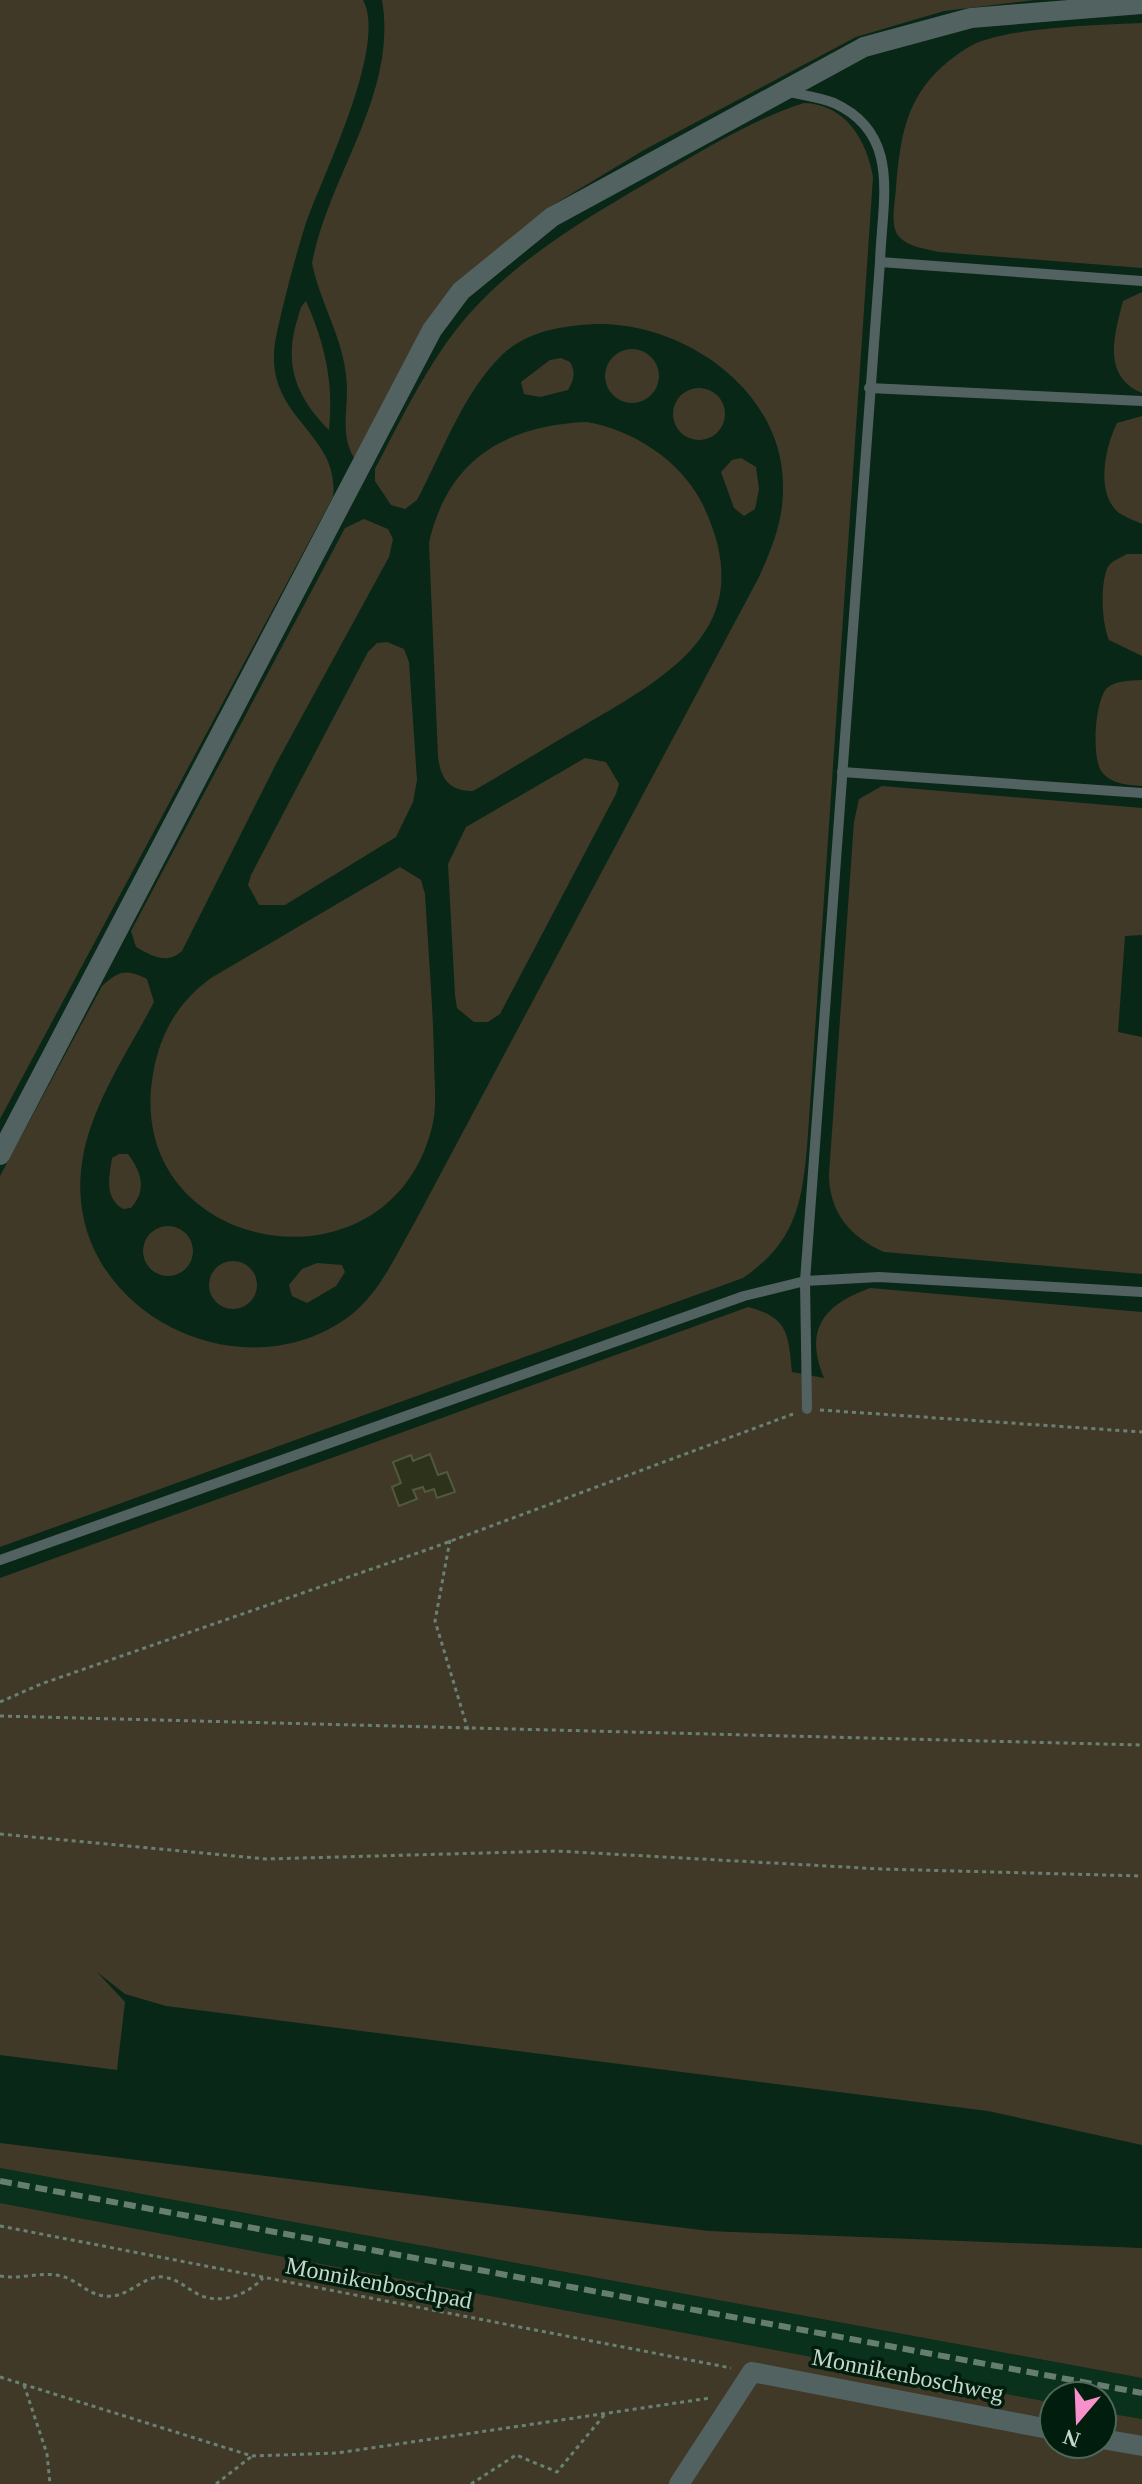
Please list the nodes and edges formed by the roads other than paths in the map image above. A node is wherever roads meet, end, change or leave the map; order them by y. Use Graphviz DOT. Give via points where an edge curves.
graph roads {
  1 [pos="1142,4"];
  2 [pos="784,91"];
  3 [pos="880,262"];
  4 [pos="1142,281"];
  5 [pos="869,388"];
  6 [pos="1142,401"];
  7 [pos="842,772"];
  8 [pos="1142,793"];
  9 [pos="0,1155"];
  10 [pos="805,1281"];
  11 [pos="1142,1292"];
  12 [pos="807,1409"];
  13 [pos="0,1560"];
  14 [pos="1038,2427"];
  15 [pos="1118,2442"];
  16 [pos="1142,2446"];
  17 [pos="679,2484"];
  1 -- 2 [label="street" via="971,18 864,47"];
  2 -- 3 [label="lane" via="833,103 868,124 884,157"];
  2 -- 9 [label="street" via="552,217 461,291 432,330"];
  3 -- 4 [label="lane"];
  3 -- 5 [label="lane"];
  5 -- 6 [label="lane"];
  5 -- 7 [label="lane"];
  7 -- 8 [label="lane"];
  7 -- 10 [label="lane"];
  10 -- 11 [label="lane" via="879,1277"];
  10 -- 12 [label="lane"];
  10 -- 13 [label="lane" via="744,1296"];
  14 -- 17 [label="street, Monnikenboschweg" via="752,2372"];
  15 -- 16 [label="street"];
}
